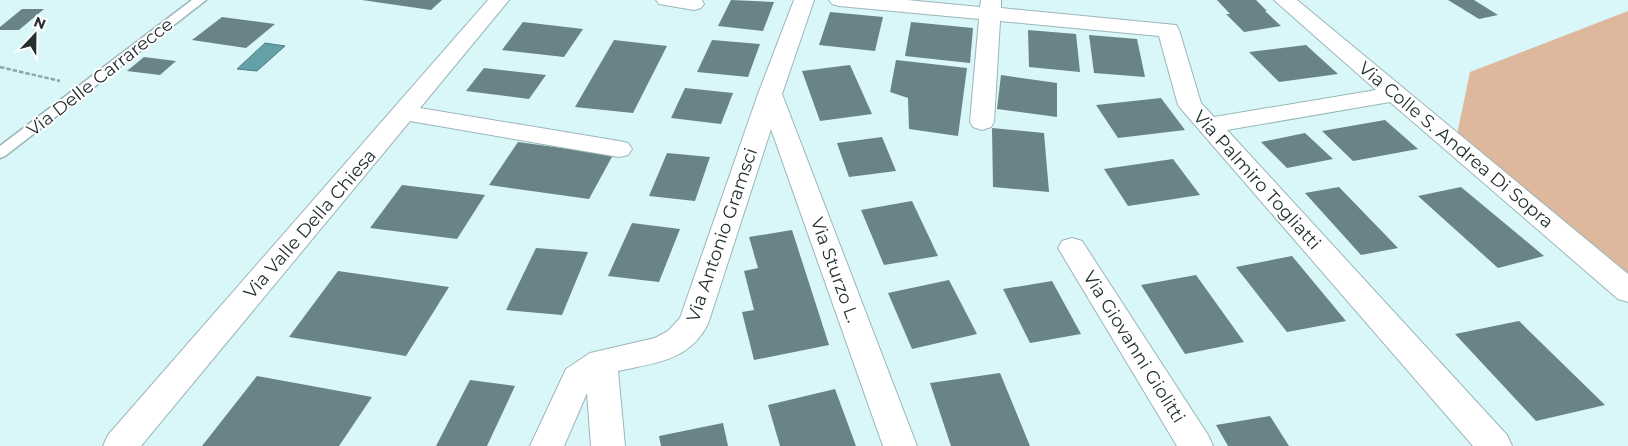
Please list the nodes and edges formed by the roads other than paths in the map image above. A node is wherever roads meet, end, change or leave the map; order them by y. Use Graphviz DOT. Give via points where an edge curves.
graph roads {
  1 [pos="200,0"];
  2 [pos="499,0"];
  3 [pos="666,0"];
  4 [pos="804,0"];
  5 [pos="839,0"];
  6 [pos="1284,0"];
  7 [pos="694,4"];
  8 [pos="990,6"];
  9 [pos="770,94"];
  10 [pos="1397,94"];
  11 [pos="405,113"];
  12 [pos="982,122"];
  13 [pos="1207,126"];
  14 [pos="619,149"];
  15 [pos="0,154"];
  16 [pos="1072,248"];
  17 [pos="1628,291"];
  18 [pos="600,362"];
  19 [pos="120,446"];
  20 [pos="547,446"];
  21 [pos="608,446"];
  22 [pos="900,446"];
  23 [pos="1196,446"];
  24 [pos="1495,446"];
  1 -- 15 [label="lane, Via Delle Carrarecce"];
  2 -- 11 [label="street, Via Valle Della Chiesa"];
  3 -- 7 [label="street"];
  4 -- 9 [label="street, Via Antonio Gramsci"];
  5 -- 8 [label="street"];
  6 -- 10 [label="street, Via Colle S. Andrea Di Sopra"];
  8 -- 12 [label="street"];
  8 -- 13 [label="street, Via Palmiro Togliatti" via="1168,30 1190,104"];
  9 -- 18 [label="street, Via Antonio Gramsci" via="693,324 680,340 662,349"];
  9 -- 22 [label="street, Via Sturzo L."];
  10 -- 13 [label="street"];
  10 -- 17 [label="street, Via Colle S. Andrea Di Sopra"];
  11 -- 14 [label="street"];
  11 -- 19 [label="street, Via Valle Della Chiesa"];
  13 -- 24 [label="street, Via Palmiro Togliatti"];
  16 -- 23 [label="street, Via Giovanni Giolitti"];
  18 -- 20 [label="street, Via Antonio Gramsci" via="577,379"];
  18 -- 21 [label="street"];
}
